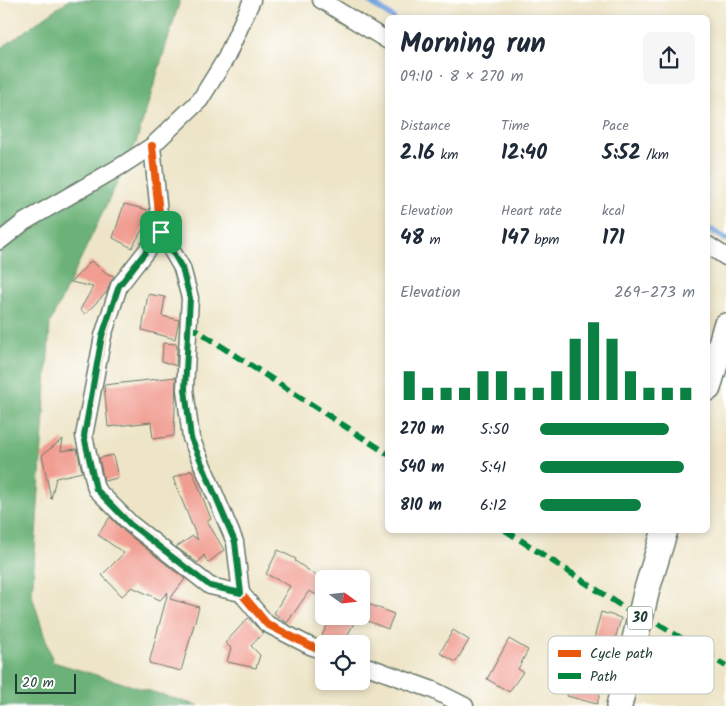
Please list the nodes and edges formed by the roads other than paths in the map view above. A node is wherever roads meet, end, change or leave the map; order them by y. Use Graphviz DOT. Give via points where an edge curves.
graph roads {
  1 [pos="252,0"];
  2 [pos="321,0"];
  3 [pos="385,40"];
  4 [pos="152,146"];
  5 [pos="161,232"];
  6 [pos="0,241"];
  7 [pos="710,246"];
  8 [pos="726,257"];
  9 [pos="726,326"];
  10 [pos="710,381"];
  11 [pos="664,533"];
  12 [pos="241,593"];
  13 [pos="636,636"];
  14 [pos="315,648"];
  15 [pos="370,667"];
  16 [pos="464,706"];
  1 -- 4 [label="street" via="226,58 200,100"];
  2 -- 3 [label="street"];
  4 -- 5 [label="street"];
  4 -- 6 [label="street" via="24,222"];
  5 -- 12 [label="street" via="182,268 190,298 185,389 191,438 235,542"];
  5 -- 12 [label="street" via="119,286 102,336 84,436 96,489 130,524 210,586"];
  7 -- 8 [label="street"];
  9 -- 10 [label="main road"];
  11 -- 13 [label="main road, 30"];
  12 -- 14 [label="street" via="267,624"];
  15 -- 16 [label="street" via="433,690"];
}
